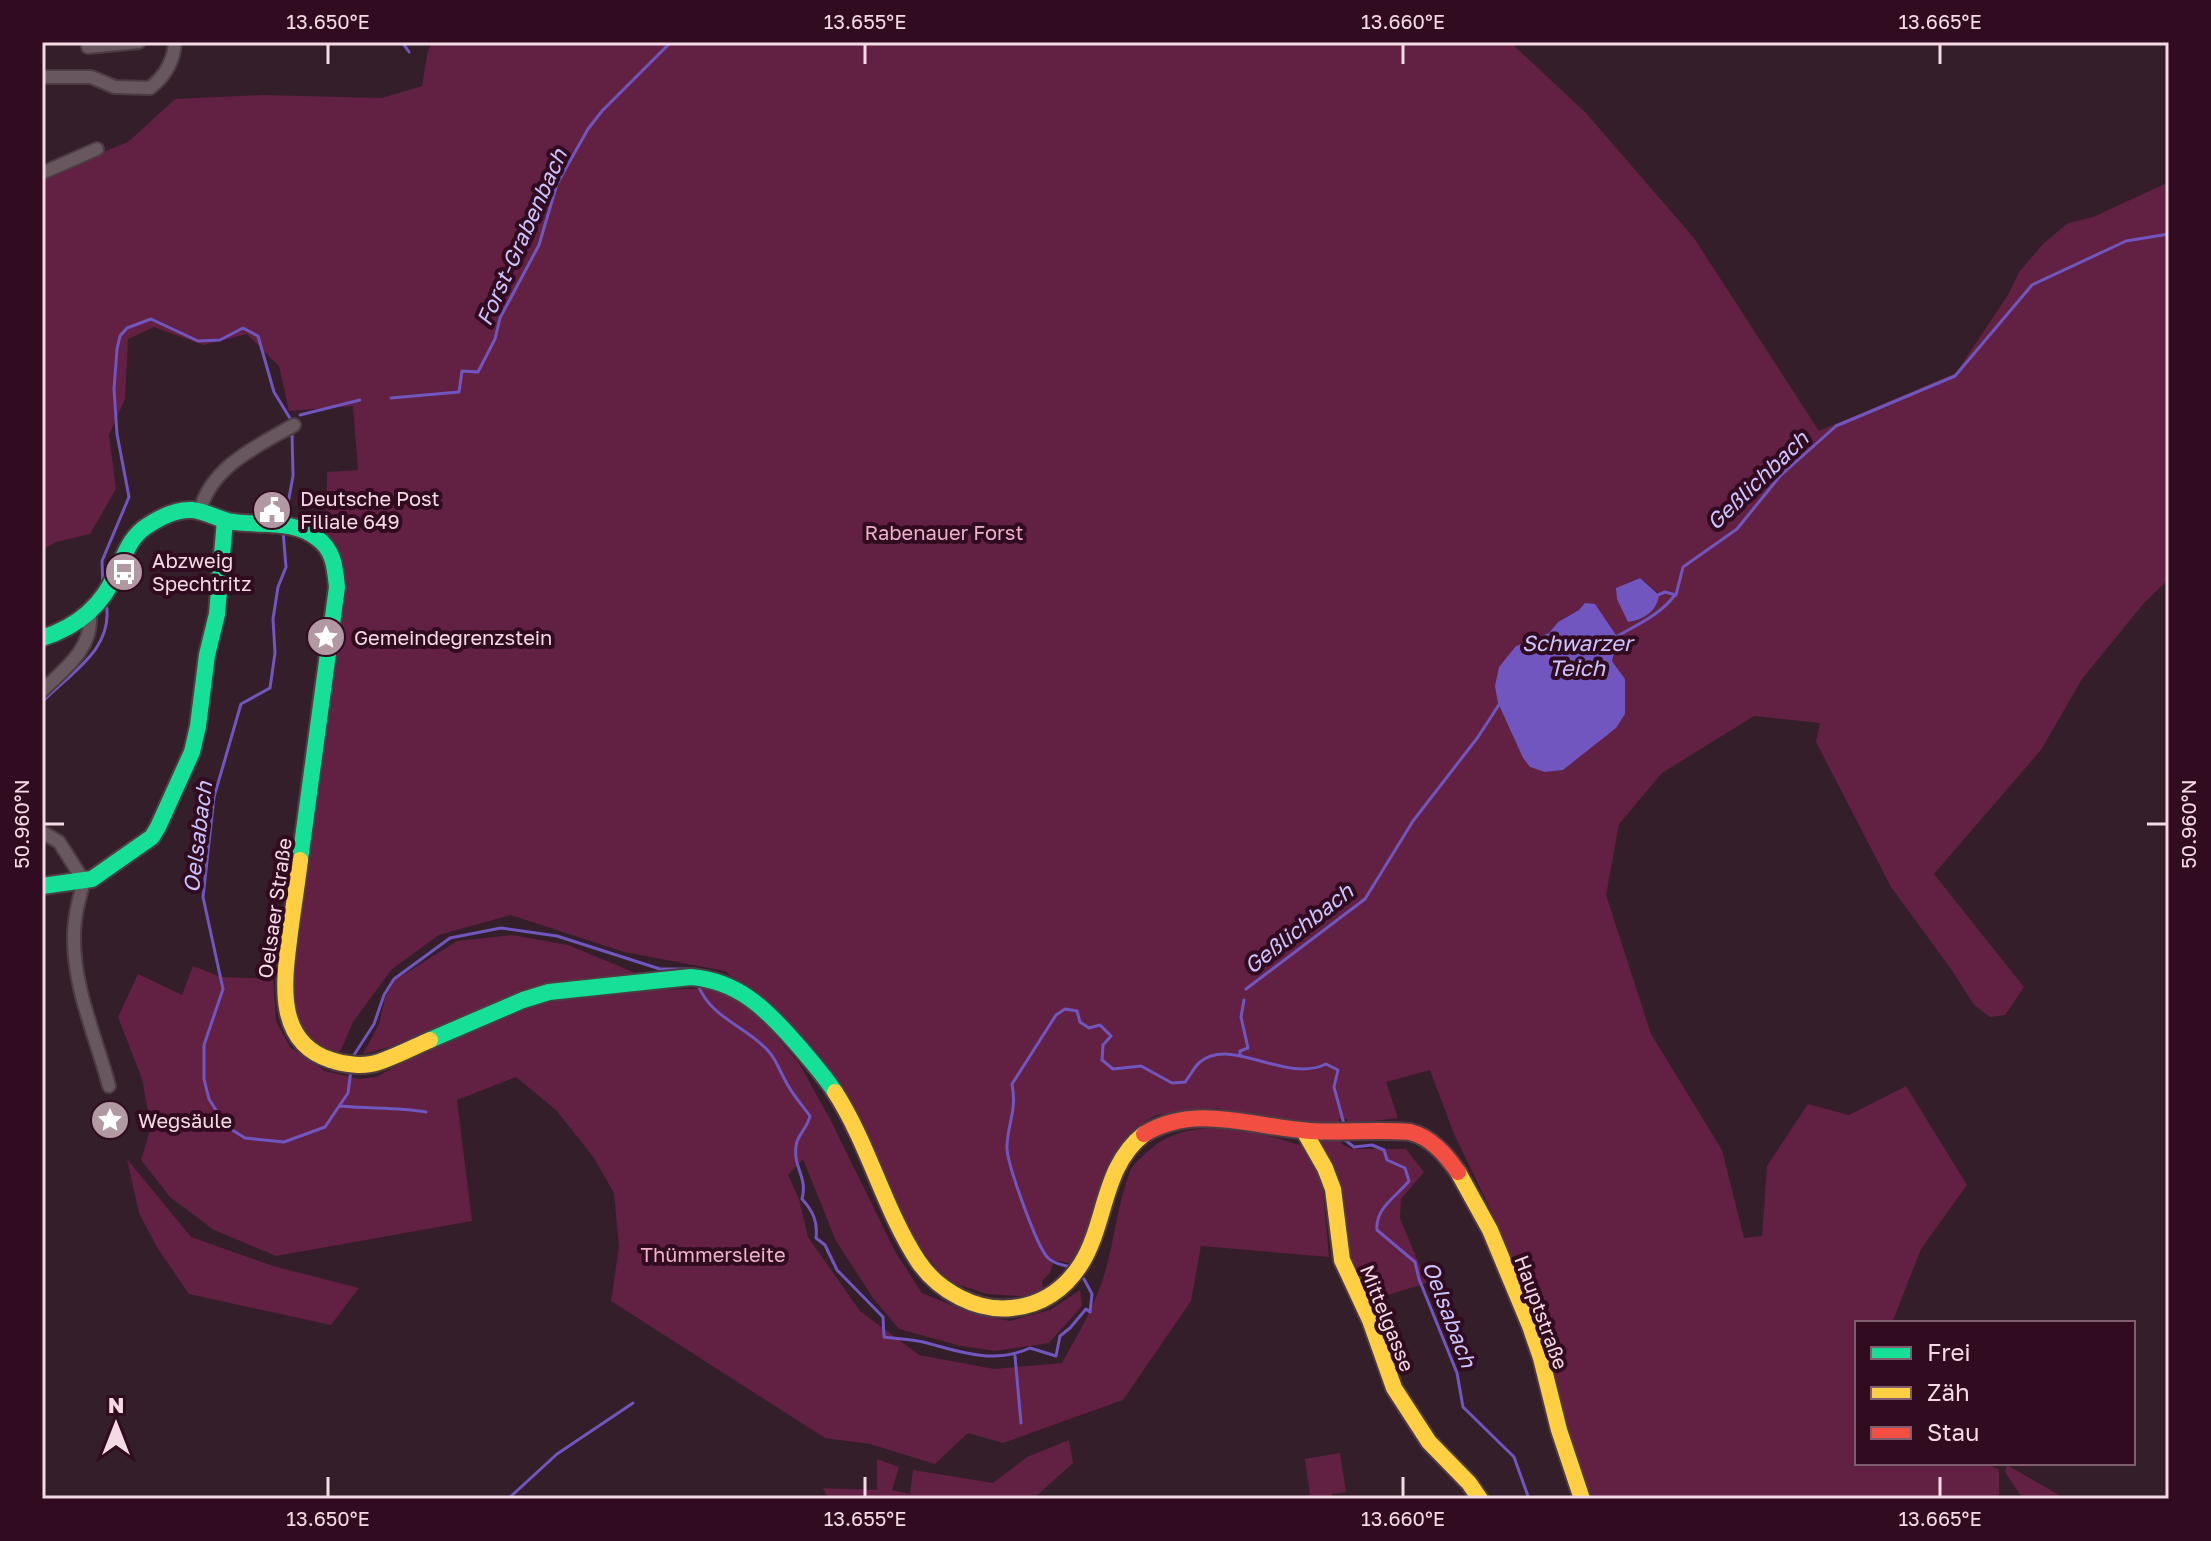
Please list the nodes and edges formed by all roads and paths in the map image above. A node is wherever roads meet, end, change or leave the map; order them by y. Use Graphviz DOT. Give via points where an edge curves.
graph roads {
  1 [pos="139,42"];
  2 [pos="175,42"];
  3 [pos="88,47"];
  4 [pos="42,77"];
  5 [pos="97,149"];
  6 [pos="42,173"];
  7 [pos="291,427"];
  8 [pos="200,511"];
  9 [pos="225,520"];
  10 [pos="90,616"];
  11 [pos="42,638"];
  12 [pos="42,691"];
  13 [pos="42,832"];
  14 [pos="84,881"];
  15 [pos="42,886"];
  16 [pos="109,1086"];
  17 [pos="1304,1131"];
  18 [pos="1480,1499"];
  19 [pos="1582,1499"];
  1 -- 3 [label="street"];
  2 -- 4 [label="street" via="165,76 150,88 115,87 91,77"];
  5 -- 6 [label="street"];
  7 -- 8 [label="street" via="224,470"];
  8 -- 9 [label="main road, Oelsaer Straße"];
  8 -- 10 [label="main road" via="180,512 143,529 128,543"];
  9 -- 14 [label="main road" via="217,614 192,752 152,837"];
  9 -- 17 [label="main road, Oelsaer Straße" via="315,535 334,556 337,587 283,984 293,1030 324,1059 351,1066 377,1063 549,992 698,977 729,983 775,1019 828,1081 910,1248 930,1277 963,1300 995,1309 1030,1306 1059,1291 1078,1272 1108,1186 1122,1158 1145,1134 1200,1116"];
  10 -- 11 [label="main road"];
  10 -- 12 [label="street" via="83,649"];
  13 -- 14 [label="street" via="59,842"];
  14 -- 15 [label="main road"];
  14 -- 16 [label="street" via="74,936 81,992"];
  17 -- 18 [label="main road, Mittelgasse" via="1333,1189 1342,1260 1398,1395 1429,1442"];
  17 -- 19 [label="main road, Hauptstraße" via="1408,1132 1441,1150 1463,1177 1534,1337"];
}
